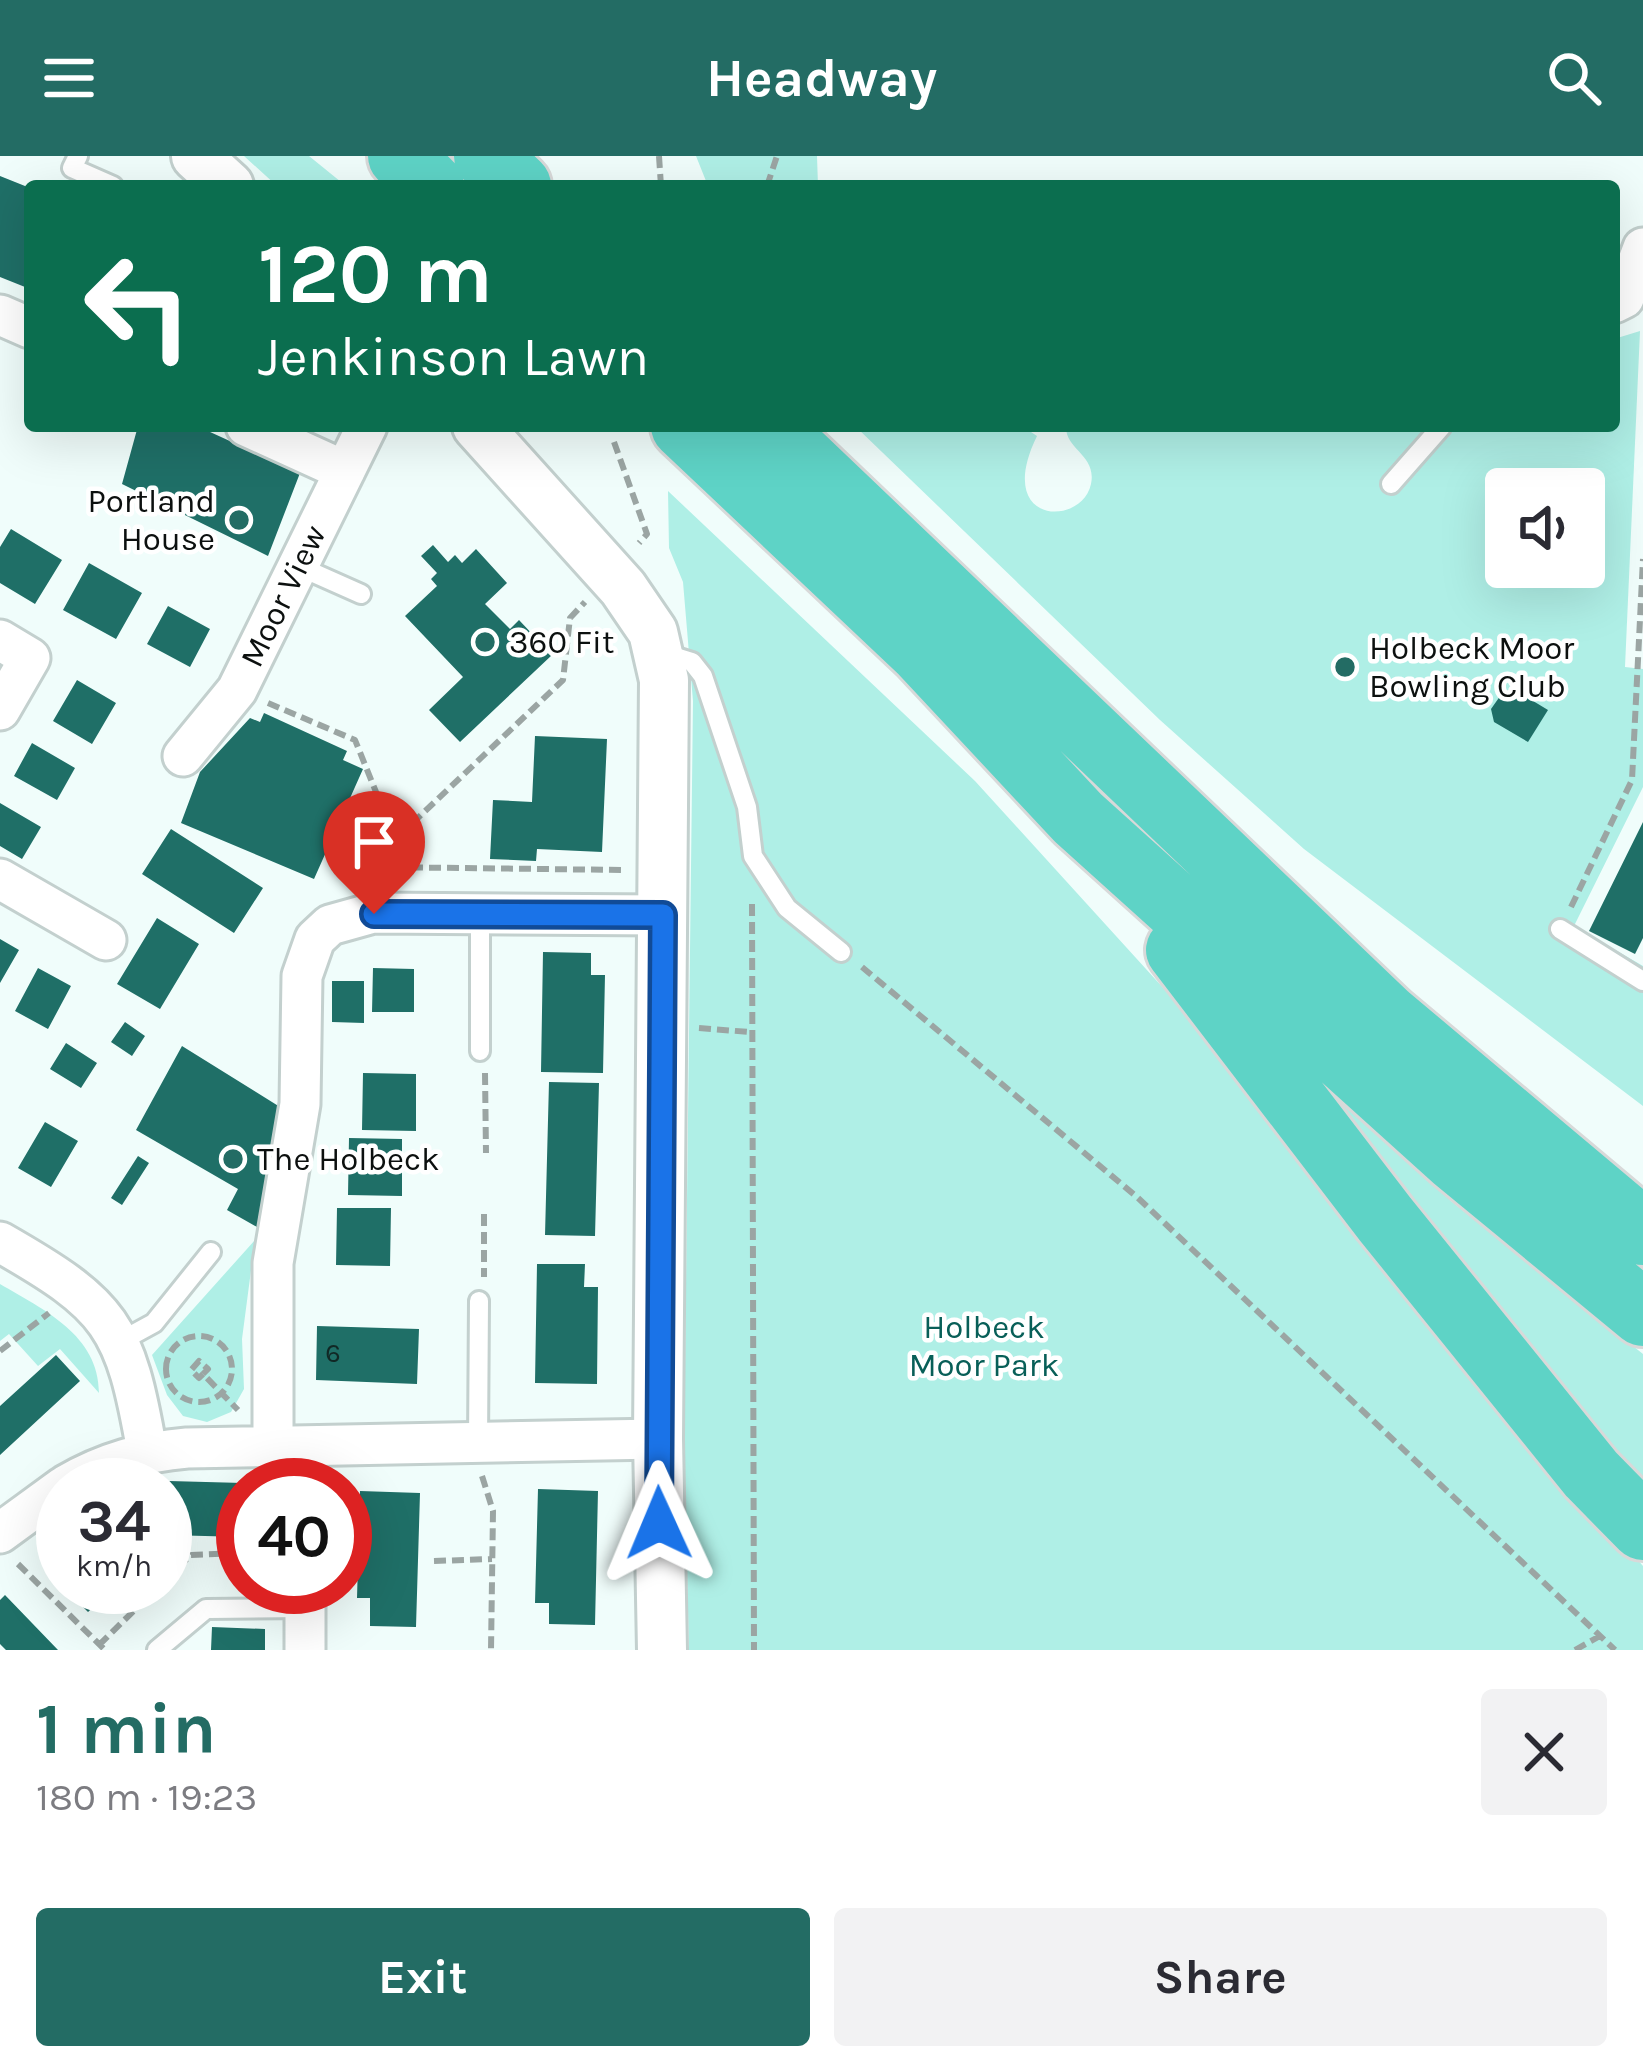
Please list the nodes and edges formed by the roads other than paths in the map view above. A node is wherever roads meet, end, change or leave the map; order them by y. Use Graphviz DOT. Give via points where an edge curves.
graph roads {
  1 [pos="78,156"];
  2 [pos="196,156"];
  3 [pos="487,156"];
  4 [pos="99,180"];
  5 [pos="222,180"];
  6 [pos="512,180"];
  7 [pos="1643,248"];
  8 [pos="1620,300"];
  9 [pos="259,432"];
  10 [pos="364,432"];
  11 [pos="482,432"];
  12 [pos="690,432"];
  13 [pos="774,432"];
  14 [pos="1437,432"];
  15 [pos="345,471"];
  16 [pos="1390,484"];
  17 [pos="298,566"];
  18 [pos="361,594"];
  19 [pos="0,640"];
  20 [pos="658,652"];
  21 [pos="0,710"];
  22 [pos="183,756"];
  23 [pos="1078,818"];
  24 [pos="0,879"];
  25 [pos="664,892"];
  26 [pos="480,914"];
  27 [pos="1560,929"];
  28 [pos="106,940"];
  29 [pos="841,952"];
  30 [pos="1643,981"];
  31 [pos="480,1051"];
  32 [pos="1643,1232"];
  33 [pos="0,1242"];
  34 [pos="211,1252"];
  35 [pos="479,1301"];
  36 [pos="1643,1313"];
  37 [pos="121,1341"];
  38 [pos="658,1439"];
  39 [pos="478,1443"];
  40 [pos="147,1451"];
  41 [pos="126,1458"];
  42 [pos="274,1458"];
  43 [pos="292,1458"];
  44 [pos="304,1458"];
  45 [pos="36,1516"];
  46 [pos="1643,1527"];
  47 [pos="7,1547"];
  48 [pos="216,1608"];
  49 [pos="305,1614"];
  50 [pos="157,1650"];
  51 [pos="305,1650"];
  52 [pos="662,1650"];
  1 -- 4 [label="lane" via="72,168"];
  2 -- 5 [label="street"];
  3 -- 6 [label="highway"];
  7 -- 8 [label="street"];
  9 -- 15 [label="street"];
  10 -- 15 [label="street, Moor View"];
  11 -- 20 [label="street" via="611,574 653,632"];
  12 -- 23 [label="highway" via="921,650"];
  13 -- 32 [label="highway" via="1387,1017"];
  14 -- 16 [label="lane"];
  15 -- 17 [label="street, Moor View"];
  17 -- 18 [label="lane"];
  17 -- 22 [label="street, Moor View" via="237,690"];
  19 -- 21 [label="street" via="30,658"];
  20 -- 25 [label="street"];
  20 -- 29 [label="lane" via="692,662 703,676 747,807 753,856 787,908"];
  23 -- 36 [label="highway" via="1455,1158"];
  23 -- 46 [label="highway" via="1385,1219"];
  24 -- 28 [label="street"];
  25 -- 26 [label="street"];
  25 -- 38 [label="street"];
  26 -- 31 [label="lane"];
  26 -- 43 [label="street" via="374,914 330,925 315,939 302,976 298,1123 273,1263"];
  27 -- 30 [label="lane"];
  33 -- 37 [label="street" via="77,1291"];
  34 -- 37 [label="lane" via="154,1323"];
  35 -- 39 [label="lane"];
  37 -- 40 [label="street"];
  38 -- 39 [label="street"];
  38 -- 52 [label="street"];
  39 -- 44 [label="street"];
  40 -- 41 [label="street"];
  40 -- 42 [label="street"];
  45 -- 47 [label="street"];
  48 -- 50 [label="lane"];
  49 -- 51 [label="street"];
}
